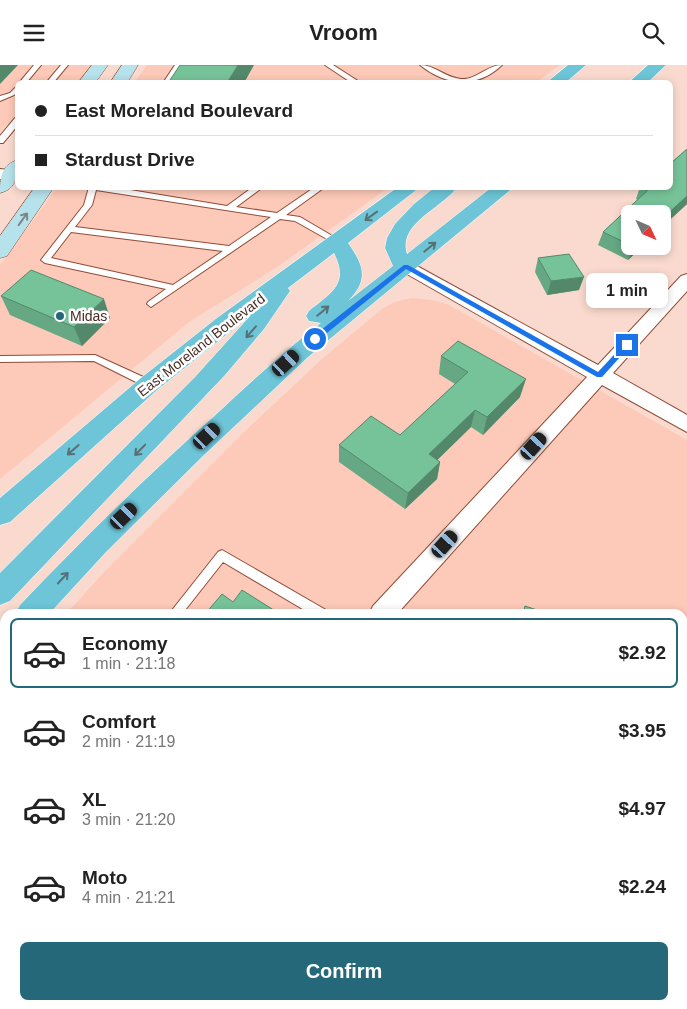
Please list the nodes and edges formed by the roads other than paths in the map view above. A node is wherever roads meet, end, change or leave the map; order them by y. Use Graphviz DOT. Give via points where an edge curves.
graph roads {
  1 [pos="38,65"];
  2 [pos="64,65"];
  3 [pos="100,65"];
  4 [pos="130,65"];
  5 [pos="178,65"];
  6 [pos="328,65"];
  7 [pos="423,65"];
  8 [pos="499,65"];
  9 [pos="658,65"];
  10 [pos="573,66"];
  11 [pos="25,80"];
  12 [pos="52,80"];
  13 [pos="88,80"];
  14 [pos="120,80"];
  15 [pos="168,80"];
  16 [pos="353,80"];
  17 [pos="458,80"];
  18 [pos="468,80"];
  19 [pos="557,80"];
  20 [pos="566,80"];
  21 [pos="640,80"];
  22 [pos="15,90"];
  23 [pos="0,99"];
  24 [pos="15,124"];
  25 [pos="0,141"];
  26 [pos="43,190"];
  27 [pos="93,190"];
  28 [pos="113,190"];
  29 [pos="317,190"];
  30 [pos="407,190"];
  31 [pos="444,190"];
  32 [pos="501,190"];
  33 [pos="247,191"];
  34 [pos="229,208"];
  35 [pos="278,216"];
  36 [pos="70,229"];
  37 [pos="337,241"];
  38 [pos="230,249"];
  39 [pos="0,251"];
  40 [pos="406,267"];
  41 [pos="288,277"];
  42 [pos="687,280"];
  43 [pos="174,288"];
  44 [pos="150,304"];
  45 [pos="0,359"];
  46 [pos="599,375"];
  47 [pos="149,384"];
  48 [pos="687,424"];
  49 [pos="195,448"];
  50 [pos="5,506"];
  51 [pos="0,592"];
  52 [pos="35,609"];
  53 [pos="179,609"];
  54 [pos="314,609"];
  55 [pos="386,609"];
  1 -- 11 [label="lane"];
  2 -- 12 [label="lane"];
  3 -- 13 [label="main road"];
  4 -- 14 [label="main road"];
  5 -- 15 [label="lane"];
  6 -- 16 [label="lane"];
  7 -- 17 [label="lane"];
  8 -- 18 [label="lane" via="479,78"];
  9 -- 21 [label="main road"];
  10 -- 19 [label="main road"];
  10 -- 20 [label="main road"];
  22 -- 23 [label="lane"];
  24 -- 25 [label="lane"];
  39 -- 26 [label="main road, one-way"];
  27 -- 36 [label="lane" via="88,205"];
  28 -- 34 [label="lane"];
  29 -- 35 [label="lane"];
  30 -- 37 [label="main road, East Moreland Boulevard, one-way"];
  31 -- 40 [label="main road" via="405,223 395,245 397,257"];
  40 -- 32 [label="main road, one-way"];
  33 -- 34 [label="lane"];
  34 -- 35 [label="lane"];
  35 -- 37 [label="lane" via="296,219"];
  35 -- 38 [label="lane"];
  36 -- 38 [label="lane"];
  36 -- 43 [label="lane" via="45,260"];
  37 -- 41 [label="main road, East Moreland Boulevard"];
  49 -- 37 [label="main road, one-way" via="245,377 339,297 351,282 350,259"];
  38 -- 43 [label="lane"];
  40 -- 46 [label="street"];
  40 -- 49 [label="main road" via="300,351"];
  41 -- 47 [label="main road, East Moreland Boulevard"];
  41 -- 51 [label="main road, one-way" via="264,317 223,363"];
  42 -- 46 [label="street"];
  43 -- 44 [label="lane"];
  45 -- 47 [label="lane" via="95,358"];
  46 -- 48 [label="street"];
  46 -- 55 [label="street"];
  47 -- 50 [label="main road, East Moreland Boulevard, one-way"];
  52 -- 49 [label="main road, one-way"];
  53 -- 54 [label="lane" via="222,555"];
}
